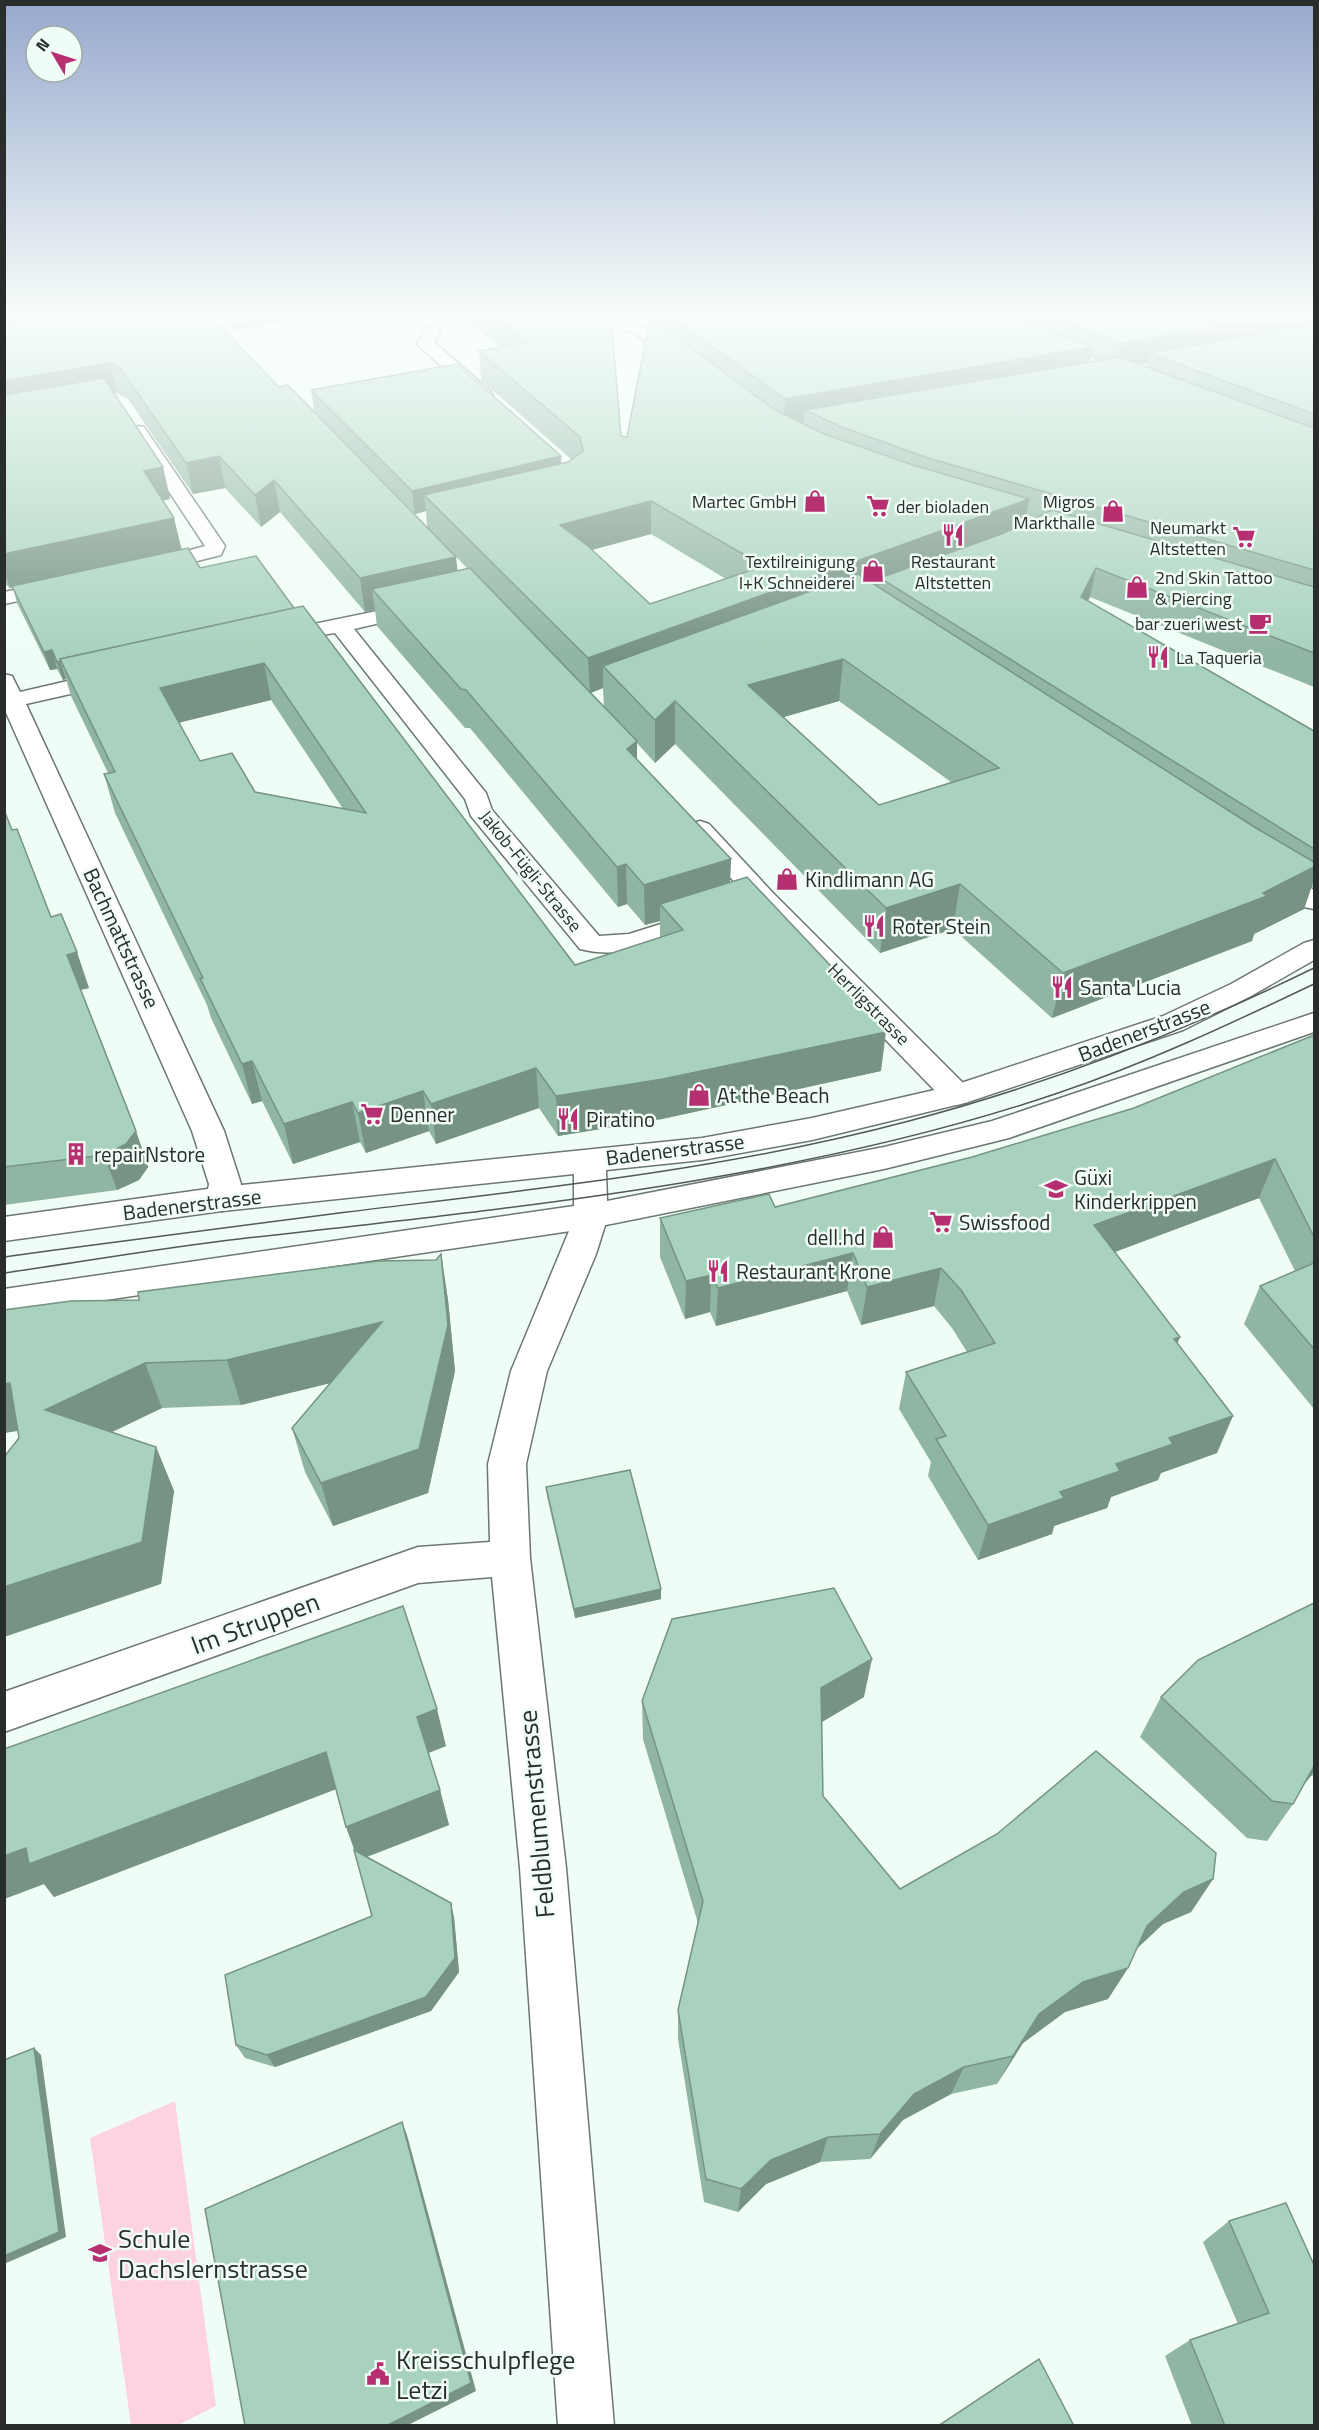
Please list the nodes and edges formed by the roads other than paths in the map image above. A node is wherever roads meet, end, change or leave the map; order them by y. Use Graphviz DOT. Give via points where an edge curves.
graph roads {
  1 [pos="136,429"];
  2 [pos="127,572"];
  3 [pos="82,582"];
  4 [pos="4,598"];
  5 [pos="438,604"];
  6 [pos="341,626"];
  7 [pos="297,635"];
  8 [pos="137,672"];
  9 [pos="9,691"];
  10 [pos="686,815"];
  11 [pos="1252,864"];
  12 [pos="764,899"];
  13 [pos="1314,901"];
  14 [pos="1314,949"];
  15 [pos="1314,1022"];
  16 [pos="957,1095"];
  17 [pos="590,1159"];
  18 [pos="222,1199"];
  19 [pos="591,1216"];
  20 [pos="4,1228"];
  21 [pos="4,1302"];
  22 [pos="510,1558"];
  23 [pos="4,1712"];
  24 [pos="586,2426"];
  1 -- 2 [label="street" via="215,549 204,555"];
  3 -- 4 [label="street"];
  5 -- 6 [label="street"];
  6 -- 7 [label="street"];
  6 -- 12 [label="street, Jakob-Fügli-Strasse" via="473,792 480,811 590,943 617,946"];
  8 -- 9 [label="street"];
  9 -- 18 [label="street, Bachmattstrasse" via="208,1131 225,1184"];
  10 -- 12 [label="street, Herrligstrasse"];
  11 -- 13 [label="street"];
  12 -- 16 [label="street, Herrligstrasse"];
  14 -- 16 [label="street, Badenerstrasse" via="1173,1023"];
  15 -- 19 [label="street" via="998,1130 884,1158"];
  16 -- 17 [label="street, Badenerstrasse" via="812,1129 702,1149"];
  17 -- 18 [label="street, Badenerstrasse"];
  17 -- 19 [label="street, Feldblumenstrasse"];
  18 -- 20 [label="street, Badenerstrasse"];
  19 -- 21 [label="street"];
  19 -- 22 [label="street, Feldblumenstrasse" via="529,1371 507,1464"];
  22 -- 23 [label="street, Im Struppen" via="418,1565"];
  22 -- 24 [label="street, Feldblumenstrasse" via="542,1857"];
}
